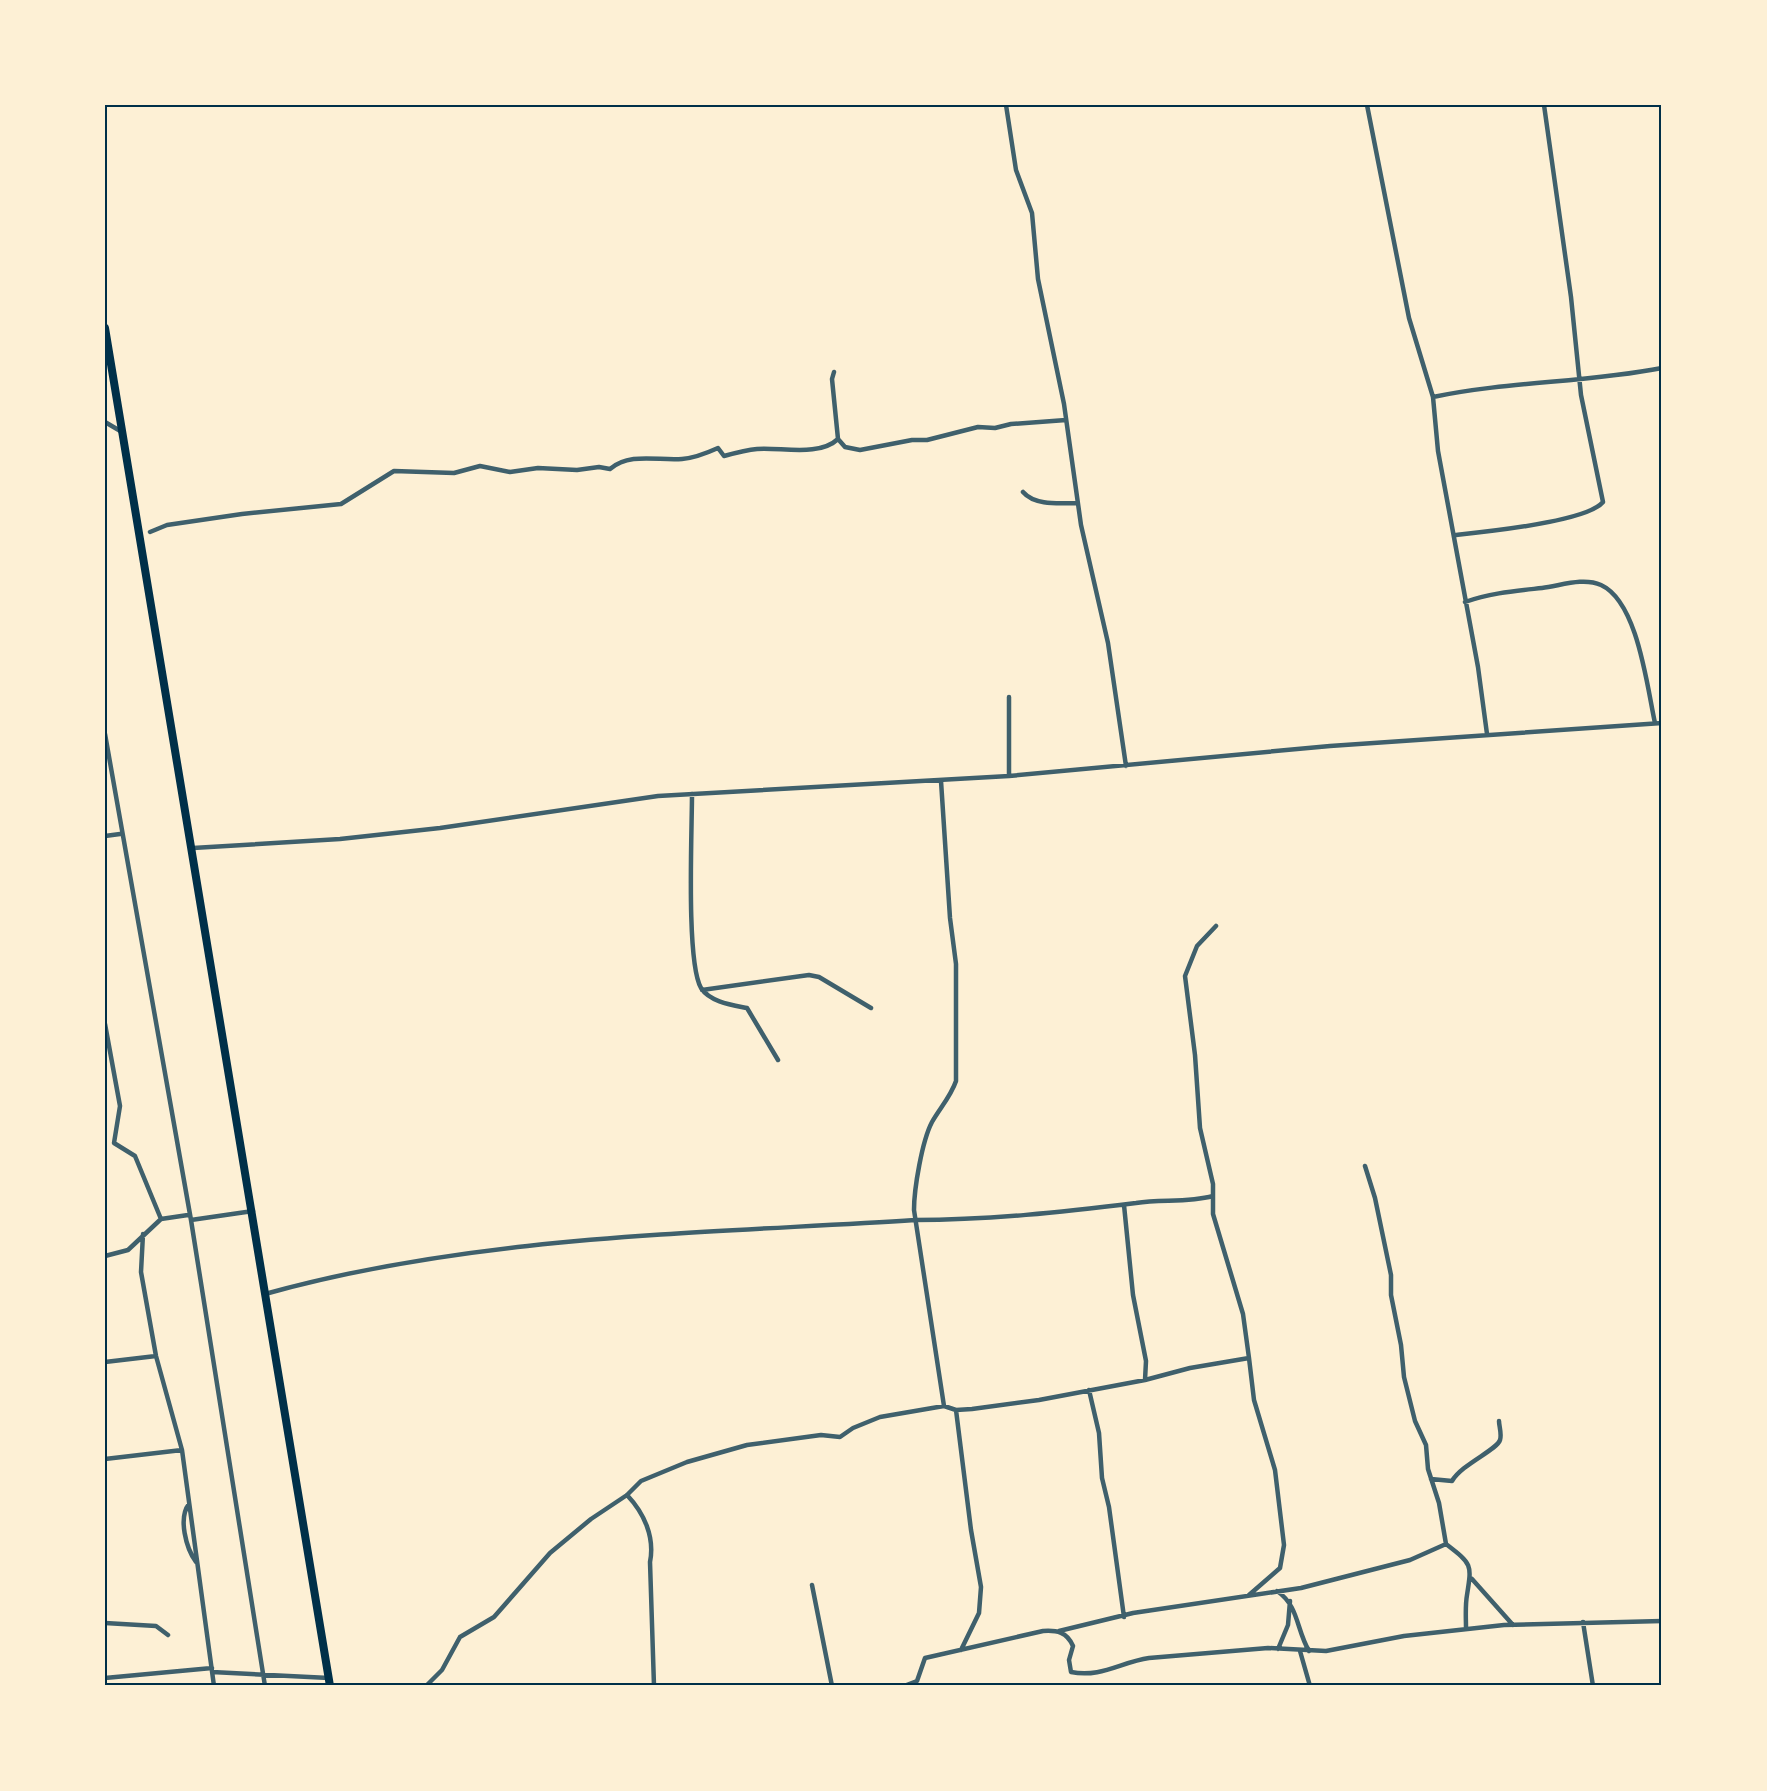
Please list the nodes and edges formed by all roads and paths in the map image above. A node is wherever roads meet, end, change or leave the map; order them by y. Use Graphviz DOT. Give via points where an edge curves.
graph roads {
  1 [pos="1006,105"];
  2 [pos="1367,105"];
  3 [pos="1544,105"];
  4 [pos="105,327"];
  5 [pos="1662,368"];
  6 [pos="834,372"];
  7 [pos="1579,380"];
  8 [pos="1433,397"];
  9 [pos="1066,420"];
  10 [pos="105,422"];
  11 [pos="122,432"];
  12 [pos="838,439"];
  13 [pos="1023,492"];
  14 [pos="1077,503"];
  15 [pos="150,532"];
  16 [pos="1455,535"];
  17 [pos="1465,602"];
  18 [pos="1009,697"];
  19 [pos="1655,723"];
  20 [pos="1662,723"];
  21 [pos="1487,734"];
  22 [pos="105,735"];
  23 [pos="1126,766"];
  24 [pos="1009,776"];
  25 [pos="941,781"];
  26 [pos="692,794"];
  27 [pos="120,834"];
  28 [pos="105,836"];
  29 [pos="193,848"];
  30 [pos="1216,926"];
  31 [pos="702,990"];
  32 [pos="871,1008"];
  33 [pos="105,1024"];
  34 [pos="107,1046"];
  35 [pos="778,1060"];
  36 [pos="1365,1166"];
  37 [pos="1213,1196"];
  38 [pos="1124,1205"];
  39 [pos="253,1211"];
  40 [pos="189,1217"];
  41 [pos="161,1219"];
  42 [pos="915,1220"];
  43 [pos="142,1234"];
  44 [pos="105,1256"];
  45 [pos="265,1294"];
  46 [pos="156,1356"];
  47 [pos="1249,1358"];
  48 [pos="105,1362"];
  49 [pos="1145,1380"];
  50 [pos="1089,1390"];
  51 [pos="945,1406"];
  52 [pos="956,1410"];
  53 [pos="1499,1420"];
  54 [pos="182,1450"];
  55 [pos="105,1459"];
  56 [pos="1431,1479"];
  57 [pos="627,1495"];
  58 [pos="1446,1544"];
  59 [pos="1472,1580"];
  60 [pos="812,1585"];
  61 [pos="1277,1591"];
  62 [pos="1249,1596"];
  63 [pos="1290,1600"];
  64 [pos="1124,1617"];
  65 [pos="1662,1621"];
  66 [pos="1582,1622"];
  67 [pos="105,1623"];
  68 [pos="1513,1625"];
  69 [pos="1466,1629"];
  70 [pos="1058,1631"];
  71 [pos="168,1635"];
  72 [pos="1278,1649"];
  73 [pos="961,1650"];
  74 [pos="1300,1651"];
  75 [pos="1309,1651"];
  76 [pos="212,1670"];
  77 [pos="264,1675"];
  78 [pos="105,1678"];
  79 [pos="330,1682"];
  80 [pos="214,1686"];
  81 [pos="265,1686"];
  82 [pos="426,1686"];
  83 [pos="654,1686"];
  84 [pos="832,1686"];
  85 [pos="849,1686"];
  86 [pos="863,1686"];
  87 [pos="904,1686"];
  88 [pos="1310,1686"];
  89 [pos="1593,1686"];
  1 -- 9 [label="street" via="1016,170 1032,213 1038,279"];
  2 -- 8 [label="street" via="1409,318"];
  3 -- 7 [label="street"];
  4 -- 11 [label="highway"];
  5 -- 7 [label="street"];
  6 -- 12 [label="street"];
  7 -- 8 [label="street" via="1493,385"];
  7 -- 16 [label="street" via="1603,502 1598,508 1528,525"];
  8 -- 16 [label="street" via="1438,451"];
  9 -- 12 [label="street" via="978,427 927,440 860,450 845,447"];
  9 -- 14 [label="street"];
  10 -- 11 [label="street"];
  11 -- 29 [label="highway"];
  12 -- 15 [label="street" via="831,446 755,449 724,456 718,448 682,459 639,458 617,463 610,469 538,468 510,472 480,466 454,473 394,471 341,504 167,525"];
  13 -- 14 [label="street" via="1046,502"];
  14 -- 23 [label="street" via="1108,643"];
  16 -- 17 [label="street"];
  17 -- 19 [label="street" via="1497,592 1577,583 1601,586 1617,597 1627,616"];
  17 -- 21 [label="street" via="1479,667"];
  18 -- 24 [label="street"];
  19 -- 20 [label="street"];
  19 -- 21 [label="street"];
  21 -- 23 [label="street"];
  22 -- 27 [label="street"];
  23 -- 24 [label="street"];
  24 -- 25 [label="street"];
  25 -- 26 [label="street"];
  25 -- 42 [label="street" via="956,964 956,1081 931,1124 915,1190"];
  26 -- 29 [label="street" via="340,839"];
  26 -- 31 [label="street" via="693,956"];
  27 -- 28 [label="street"];
  27 -- 40 [label="street"];
  29 -- 39 [label="highway"];
  30 -- 37 [label="street" via="1197,946 1185,976 1200,1128"];
  31 -- 32 [label="street" via="809,975"];
  31 -- 35 [label="street" via="713,999 747,1008"];
  33 -- 34 [label="street"];
  34 -- 41 [label="street" via="120,1106 114,1143 135,1156"];
  36 -- 56 [label="street" via="1391,1275 1404,1377 1425,1443"];
  37 -- 38 [label="street"];
  37 -- 47 [label="street" via="1213,1214 1243,1314"];
  38 -- 42 [label="street" via="968,1220"];
  38 -- 49 [label="street" via="1133,1295 1146,1361"];
  39 -- 40 [label="street"];
  39 -- 45 [label="highway"];
  40 -- 41 [label="street"];
  40 -- 77 [label="street"];
  41 -- 43 [label="street"];
  42 -- 45 [label="street" via="519,1245 335,1275"];
  42 -- 51 [label="street"];
  43 -- 44 [label="street" via="128,1250"];
  43 -- 46 [label="street" via="141,1272"];
  45 -- 79 [label="highway"];
  46 -- 48 [label="street"];
  46 -- 54 [label="street"];
  47 -- 49 [label="street"];
  47 -- 62 [label="street" via="1254,1400 1275,1470 1284,1545 1280,1568"];
  49 -- 50 [label="street"];
  50 -- 52 [label="street"];
  50 -- 64 [label="street" via="1099,1433 1102,1478"];
  51 -- 52 [label="street"];
  51 -- 57 [label="street" via="873,1419 840,1437 791,1438 727,1450 665,1469 641,1481"];
  52 -- 73 [label="street" via="981,1587 979,1613"];
  53 -- 56 [label="street" via="1497,1446 1465,1465 1452,1481"];
  54 -- 55 [label="street"];
  54 -- 76 [label="street"];
  56 -- 58 [label="street"];
  57 -- 82 [label="street" via="550,1553 494,1617 460,1637 442,1670"];
  57 -- 83 [label="street" via="649,1529 653,1549 650,1562"];
  58 -- 59 [label="street" via="1462,1555"];
  58 -- 61 [label="street" via="1410,1560"];
  59 -- 68 [label="street"];
  59 -- 69 [label="street" via="1466,1596"];
  60 -- 84 [label="street"];
  61 -- 62 [label="street"];
  61 -- 63 [label="street"];
  62 -- 64 [label="street"];
  63 -- 72 [label="street" via="1288,1625"];
  63 -- 75 [label="street"];
  64 -- 70 [label="street"];
  65 -- 66 [label="street"];
  66 -- 68 [label="street"];
  66 -- 89 [label="street"];
  67 -- 71 [label="street" via="156,1626"];
  68 -- 69 [label="street"];
  69 -- 75 [label="street"];
  70 -- 72 [label="street" via="1070,1638 1073,1646 1069,1667 1076,1673 1105,1672 1149,1658"];
  70 -- 73 [label="street"];
  72 -- 74 [label="street"];
  73 -- 87 [label="street" via="925,1658 917,1681"];
  74 -- 75 [label="street"];
  74 -- 88 [label="street"];
  76 -- 77 [label="street"];
  76 -- 78 [label="street"];
  76 -- 80 [label="street"];
  77 -- 79 [label="street"];
  77 -- 81 [label="street"];
  85 -- 86 [label="street"];
}
